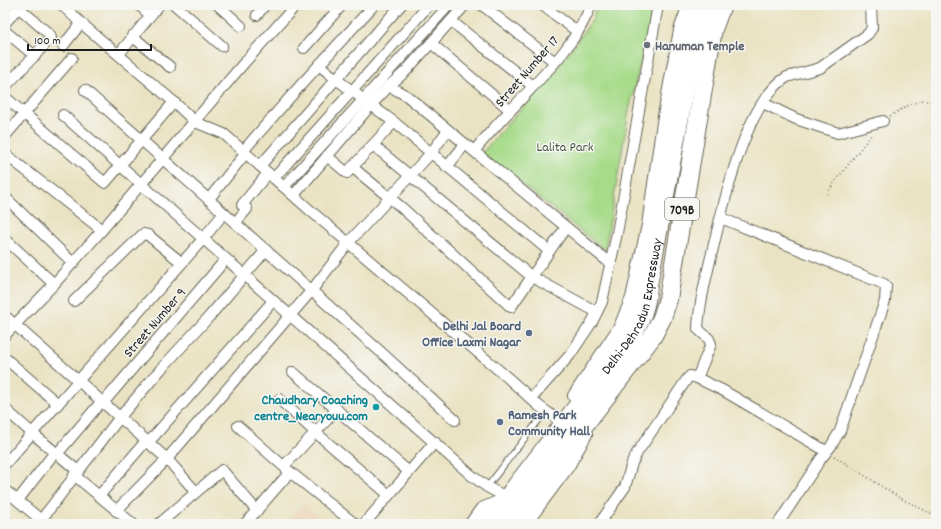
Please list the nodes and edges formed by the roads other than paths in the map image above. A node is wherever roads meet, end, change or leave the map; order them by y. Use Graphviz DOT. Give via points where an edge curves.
graph roads {
  1 [pos="62,5"];
  2 [pos="139,5"];
  3 [pos="159,5"];
  4 [pos="175,5"];
  5 [pos="218,5"];
  6 [pos="265,5"];
  7 [pos="296,5"];
  8 [pos="342,5"];
  9 [pos="374,5"];
  10 [pos="402,5"];
  11 [pos="429,5"];
  12 [pos="449,5"];
  13 [pos="465,5"];
  14 [pos="482,5"];
  15 [pos="542,5"];
  16 [pos="591,5"];
  17 [pos="658,5"];
  18 [pos="691,5"];
  19 [pos="704,5"];
  20 [pos="722,5"];
  21 [pos="726,5"];
  22 [pos="871,5"];
  23 [pos="18,6"];
  24 [pos="150,15"];
  25 [pos="257,15"];
  26 [pos="451,21"];
  27 [pos="5,23"];
  28 [pos="81,23"];
  29 [pos="241,26"];
  30 [pos="713,29"];
  31 [pos="5,31"];
  32 [pos="578,32"];
  33 [pos="132,36"];
  34 [pos="695,36"];
  35 [pos="432,43"];
  36 [pos="63,46"];
  37 [pos="222,46"];
  38 [pos="304,48"];
  39 [pos="119,54"];
  40 [pos="35,56"];
  41 [pos="72,58"];
  42 [pos="555,62"];
  43 [pos="319,65"];
  44 [pos="170,67"];
  45 [pos="336,78"];
  46 [pos="389,86"];
  47 [pos="533,86"];
  48 [pos="5,87"];
  49 [pos="85,90"];
  50 [pos="352,91"];
  51 [pos="5,97"];
  52 [pos="363,99"];
  53 [pos="174,102"];
  54 [pos="763,104"];
  55 [pos="372,105"];
  56 [pos="510,110"];
  57 [pos="24,114"];
  58 [pos="63,115"];
  59 [pos="883,121"];
  60 [pos="195,122"];
  61 [pos="394,122"];
  62 [pos="448,130"];
  63 [pos="5,136"];
  64 [pos="142,140"];
  65 [pos="465,144"];
  66 [pos="374,145"];
  67 [pos="474,151"];
  68 [pos="244,152"];
  69 [pos="430,153"];
  70 [pos="5,154"];
  71 [pos="327,156"];
  72 [pos="163,159"];
  73 [pos="120,165"];
  74 [pos="447,166"];
  75 [pos="352,167"];
  76 [pos="267,172"];
  77 [pos="410,174"];
  78 [pos="142,184"];
  79 [pos="284,187"];
  80 [pos="294,196"];
  81 [pos="5,197"];
  82 [pos="390,198"];
  83 [pos="209,199"];
  84 [pos="224,212"];
  85 [pos="721,218"];
  86 [pos="235,223"];
  87 [pos="566,227"];
  88 [pos="102,230"];
  89 [pos="5,239"];
  90 [pos="203,239"];
  91 [pos="349,242"];
  92 [pos="266,250"];
  93 [pos="549,251"];
  94 [pos="226,259"];
  95 [pos="182,262"];
  96 [pos="73,263"];
  97 [pos="610,264"];
  98 [pos="245,275"];
  99 [pos="532,277"];
  100 [pos="54,284"];
  101 [pos="312,290"];
  102 [pos="74,301"];
  103 [pos="273,301"];
  104 [pos="597,312"];
  105 [pos="290,315"];
  106 [pos="5,316"];
  107 [pos="15,325"];
  108 [pos="5,335"];
  109 [pos="5,358"];
  110 [pos="293,372"];
  111 [pos="697,378"];
  112 [pos="79,380"];
  113 [pos="531,398"];
  114 [pos="279,399"];
  115 [pos="605,399"];
  116 [pos="103,402"];
  117 [pos="58,404"];
  118 [pos="5,409"];
  119 [pos="337,409"];
  120 [pos="546,411"];
  121 [pos="120,417"];
  122 [pos="455,420"];
  123 [pos="561,422"];
  124 [pos="238,426"];
  125 [pos="315,432"];
  126 [pos="32,434"];
  127 [pos="147,442"];
  128 [pos="434,442"];
  129 [pos="826,451"];
  130 [pos="56,453"];
  131 [pos="166,459"];
  132 [pos="5,464"];
  133 [pos="287,469"];
  134 [pos="409,472"];
  135 [pos="76,473"];
  136 [pos="487,487"];
  137 [pos="5,490"];
  138 [pos="196,492"];
  139 [pos="389,495"];
  140 [pos="99,496"];
  141 [pos="508,498"];
  142 [pos="18,500"];
  143 [pos="116,511"];
  144 [pos="257,511"];
  145 [pos="44,522"];
  146 [pos="133,524"];
  147 [pos="159,524"];
  148 [pos="245,524"];
  149 [pos="356,524"];
  150 [pos="364,524"];
  151 [pos="472,524"];
  152 [pos="487,524"];
  153 [pos="508,524"];
  154 [pos="524,524"];
  155 [pos="599,524"];
  156 [pos="778,524"];
  1 -- 28 [label="street"];
  2 -- 24 [label="street"];
  3 -- 24 [label="street"];
  4 -- 37 [label="street"];
  5 -- 29 [label="street"];
  6 -- 25 [label="street"];
  7 -- 60 [label="street"];
  8 -- 38 [label="street"];
  9 -- 43 [label="street"];
  10 -- 45 [label="street"];
  11 -- 50 [label="street"];
  12 -- 52 [label="street"];
  13 -- 26 [label="street"];
  14 -- 42 [label="street"];
  15 -- 32 [label="street"];
  16 -- 32 [label="street, Street Number 17"];
  17 -- 97 [label="street"];
  18 -- 34 [label="main road"];
  18 -- 123 [label="street" via="681,30 649,225 633,298 621,327"];
  19 -- 34 [label="highway, Delhi-Dehradun Expressway / 709B"];
  20 -- 30 [label="highway, Delhi-Dehradun Expressway / 709B"];
  21 -- 30 [label="highway"];
  22 -- 54 [label="street" via="872,28 868,34 820,68 783,79"];
  23 -- 27 [label="street"];
  23 -- 40 [label="street" via="51,37"];
  24 -- 33 [label="street"];
  26 -- 35 [label="street"];
  26 -- 47 [label="street"];
  28 -- 36 [label="street"];
  28 -- 39 [label="street"];
  30 -- 115 [label="highway, Delhi-Dehradun Expressway / 709B" via="665,308 652,337"];
  31 -- 40 [label="street"];
  32 -- 42 [label="street, Street Number 17"];
  33 -- 39 [label="street"];
  33 -- 44 [label="street"];
  34 -- 123 [label="highway, Delhi-Dehradun Expressway / 709B" via="644,309 632,335"];
  35 -- 46 [label="street"];
  35 -- 56 [label="street"];
  39 -- 53 [label="street"];
  40 -- 48 [label="street"];
  41 -- 57 [label="street"];
  42 -- 47 [label="street, Street Number 17"];
  43 -- 45 [label="street"];
  43 -- 68 [label="street"];
  45 -- 50 [label="street"];
  45 -- 76 [label="street"];
  46 -- 55 [label="street"];
  46 -- 62 [label="street" via="407,96"];
  47 -- 56 [label="street, Street Number 17"];
  49 -- 64 [label="street"];
  50 -- 52 [label="street"];
  50 -- 76 [label="street"];
  51 -- 57 [label="street"];
  52 -- 55 [label="street"];
  52 -- 79 [label="street"];
  53 -- 60 [label="street"];
  53 -- 64 [label="street"];
  54 -- 59 [label="street" via="838,133"];
  54 -- 85 [label="street" via="749,128 728,187"];
  55 -- 61 [label="street"];
  55 -- 71 [label="street"];
  56 -- 67 [label="street, Street Number 17"];
  57 -- 63 [label="street"];
  57 -- 73 [label="street" via="105,183"];
  58 -- 73 [label="street"];
  60 -- 68 [label="street" via="224,134"];
  60 -- 72 [label="street"];
  61 -- 66 [label="street"];
  61 -- 69 [label="street"];
  62 -- 65 [label="street"];
  62 -- 69 [label="street"];
  64 -- 72 [label="street"];
  64 -- 73 [label="street"];
  65 -- 67 [label="street"];
  65 -- 74 [label="street"];
  66 -- 75 [label="street"];
  66 -- 77 [label="street"];
  67 -- 87 [label="street"];
  68 -- 76 [label="street"];
  68 -- 83 [label="street"];
  69 -- 74 [label="street"];
  69 -- 77 [label="street"];
  70 -- 88 [label="street"];
  71 -- 75 [label="street" via="347,173"];
  71 -- 80 [label="street"];
  72 -- 78 [label="street"];
  72 -- 83 [label="street"];
  73 -- 78 [label="street"];
  74 -- 93 [label="street"];
  75 -- 82 [label="street"];
  76 -- 79 [label="street"];
  76 -- 86 [label="street" via="242,205 247,209"];
  77 -- 82 [label="street"];
  77 -- 99 [label="street"];
  78 -- 88 [label="street"];
  78 -- 90 [label="street"];
  79 -- 80 [label="street"];
  80 -- 91 [label="street"];
  81 -- 96 [label="street"];
  82 -- 91 [label="street"];
  82 -- 99 [label="street" via="511,307"];
  83 -- 84 [label="street"];
  84 -- 86 [label="street"];
  84 -- 90 [label="street"];
  85 -- 111 [label="street" via="703,292 698,328 709,339 711,346"];
  85 -- 129 [label="street" via="886,286 885,301 845,418 840,431"];
  86 -- 92 [label="street"];
  87 -- 93 [label="street"];
  87 -- 97 [label="street"];
  88 -- 96 [label="street"];
  89 -- 100 [label="street"];
  90 -- 94 [label="street"];
  90 -- 95 [label="street"];
  91 -- 101 [label="street"];
  91 -- 113 [label="street"];
  92 -- 98 [label="street"];
  92 -- 101 [label="street"];
  93 -- 99 [label="street"];
  94 -- 98 [label="street"];
  94 -- 116 [label="street, Street Number 9"];
  95 -- 102 [label="street" via="148,235 143,234"];
  95 -- 112 [label="street"];
  96 -- 100 [label="street"];
  97 -- 104 [label="street" via="602,302"];
  98 -- 103 [label="street"];
  98 -- 121 [label="street"];
  99 -- 104 [label="street"];
  100 -- 107 [label="street"];
  101 -- 105 [label="street"];
  101 -- 122 [label="street"];
  103 -- 105 [label="street"];
  103 -- 127 [label="street"];
  104 -- 113 [label="street" via="570,355"];
  105 -- 128 [label="street"];
  105 -- 131 [label="street"];
  106 -- 107 [label="street"];
  107 -- 108 [label="street"];
  107 -- 112 [label="street"];
  109 -- 117 [label="street"];
  110 -- 119 [label="street"];
  111 -- 129 [label="street"];
  111 -- 155 [label="street" via="690,376 687,379 637,453 625,487"];
  112 -- 116 [label="street"];
  112 -- 117 [label="street"];
  113 -- 120 [label="street"];
  114 -- 125 [label="street"];
  115 -- 153 [label="highway, Delhi-Dehradun Expressway / 709B"];
  115 -- 154 [label="street" via="567,466"];
  116 -- 121 [label="street"];
  116 -- 130 [label="street, Street Number 9"];
  117 -- 126 [label="street"];
  118 -- 126 [label="street"];
  119 -- 125 [label="street"];
  119 -- 134 [label="street"];
  120 -- 123 [label="street"];
  120 -- 136 [label="lane"];
  121 -- 127 [label="street"];
  121 -- 135 [label="street"];
  123 -- 141 [label="highway, Delhi-Dehradun Expressway / 709B"];
  124 -- 133 [label="street"];
  125 -- 133 [label="street"];
  125 -- 139 [label="street"];
  126 -- 130 [label="street"];
  126 -- 132 [label="street"];
  127 -- 131 [label="street"];
  127 -- 140 [label="street"];
  128 -- 134 [label="street"];
  128 -- 136 [label="street"];
  129 -- 156 [label="street"];
  130 -- 135 [label="street"];
  130 -- 142 [label="street, Street Number 9"];
  131 -- 138 [label="street"];
  131 -- 143 [label="street"];
  133 -- 144 [label="street"];
  133 -- 149 [label="street"];
  134 -- 139 [label="street"];
  135 -- 140 [label="street"];
  135 -- 145 [label="street"];
  136 -- 141 [label="street"];
  137 -- 142 [label="street"];
  138 -- 144 [label="street" via="222,470"];
  138 -- 147 [label="street"];
  139 -- 150 [label="street"];
  140 -- 143 [label="street"];
  141 -- 151 [label="street" via="482,510"];
  141 -- 152 [label="highway, Delhi-Dehradun Expressway"];
  142 -- 145 [label="street"];
  143 -- 146 [label="street"];
  144 -- 148 [label="street"];
}
